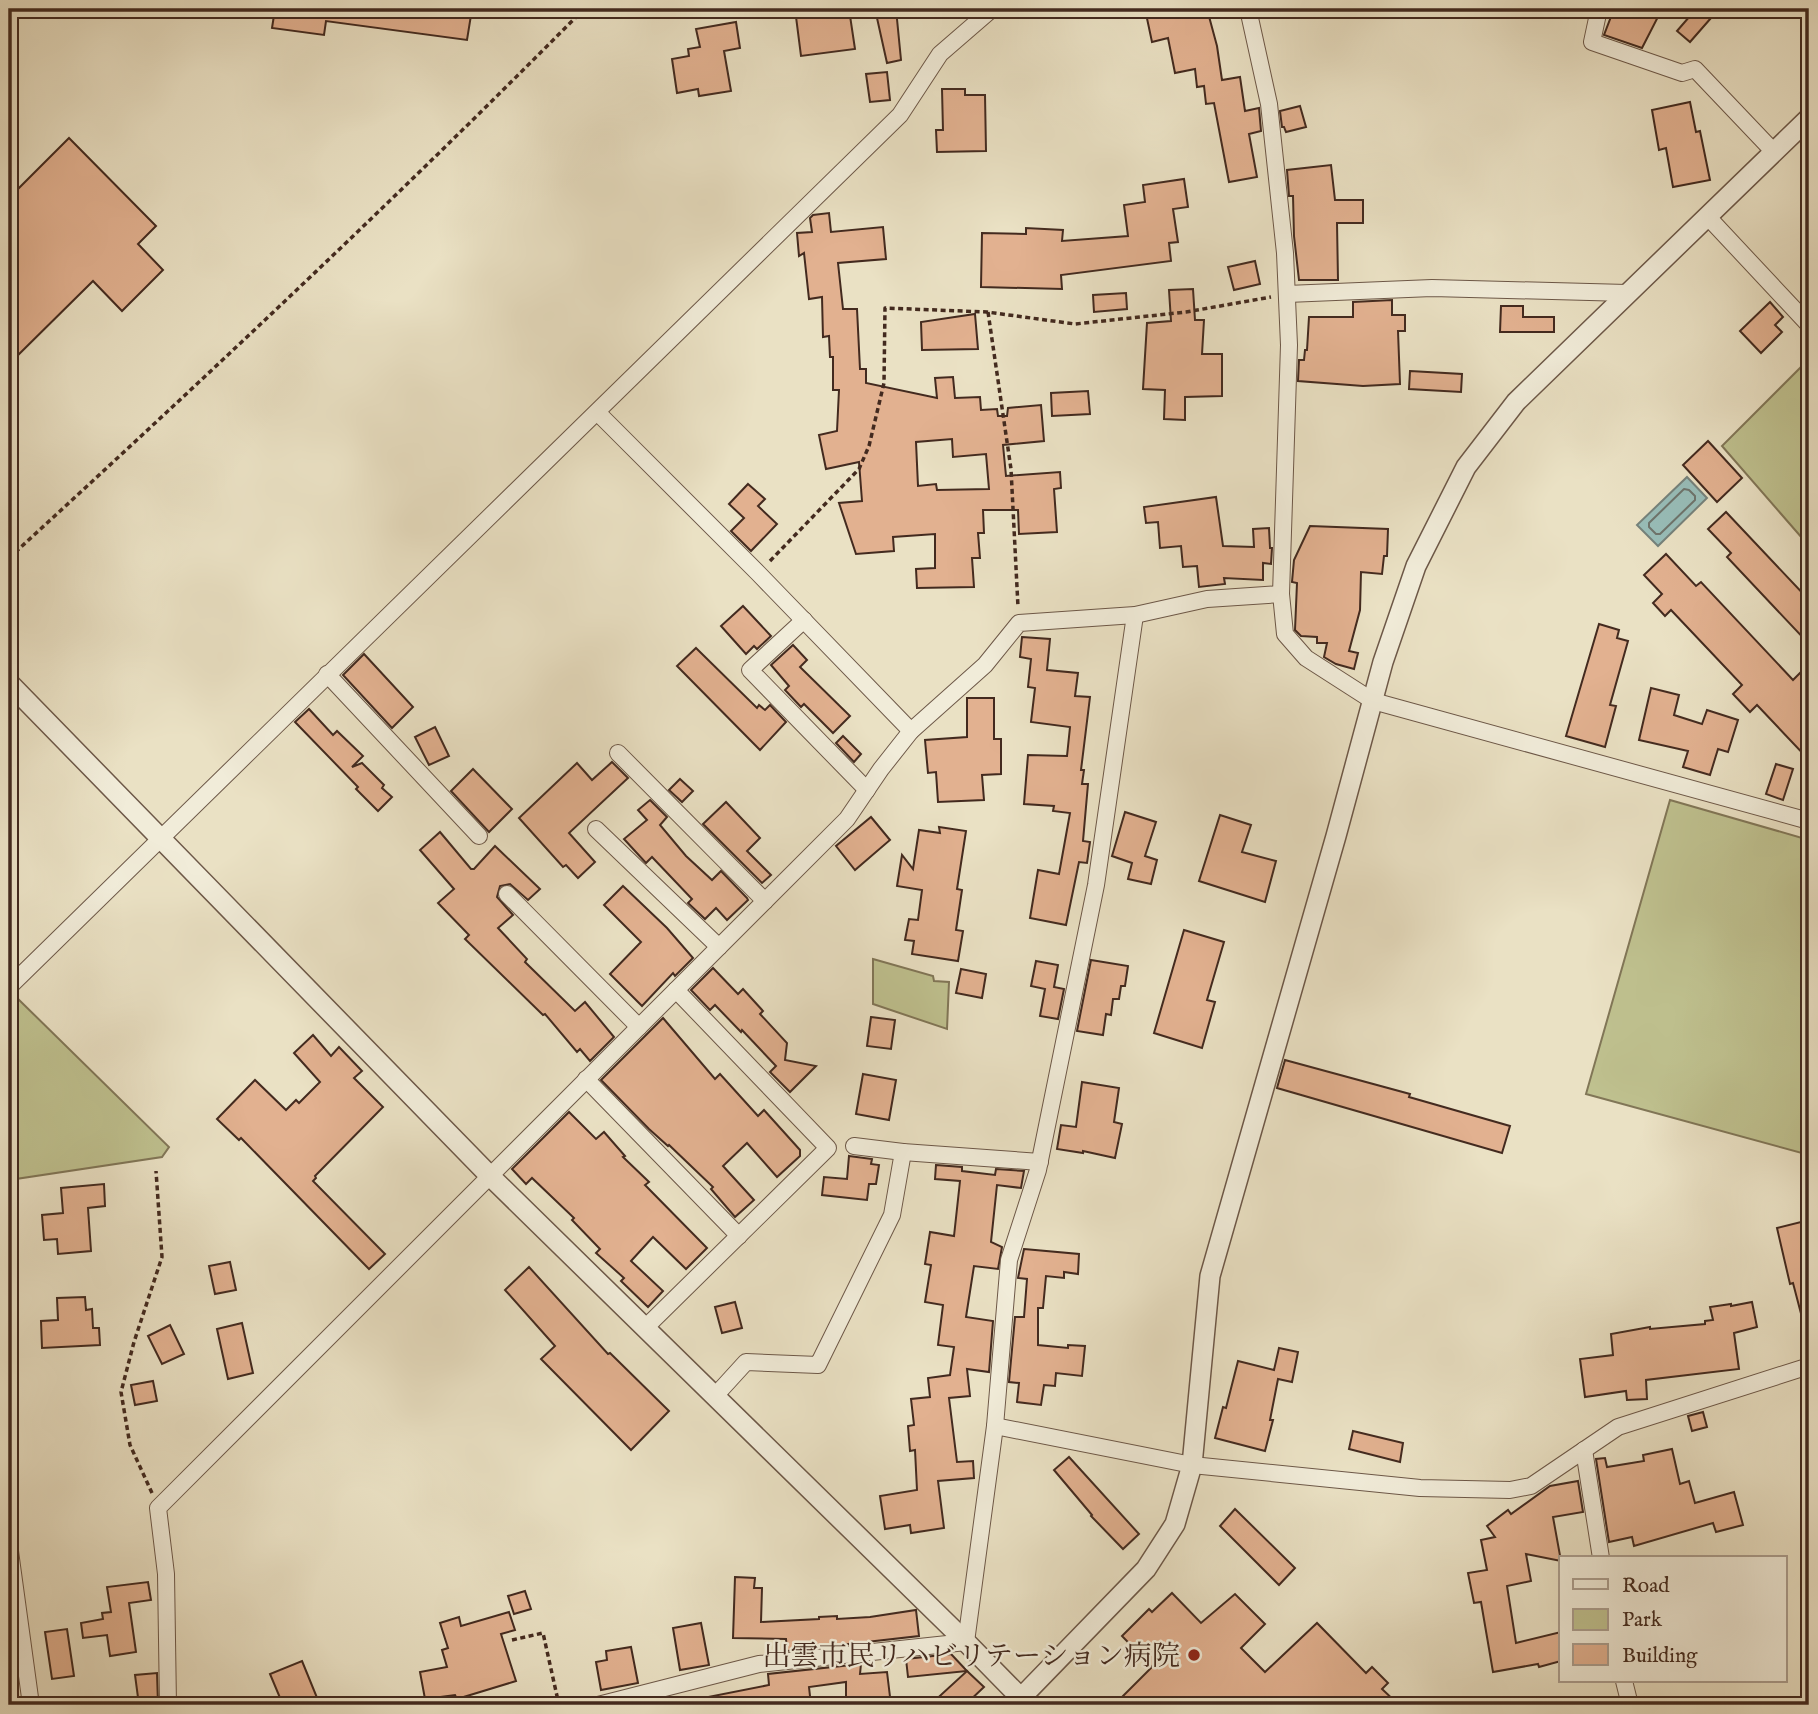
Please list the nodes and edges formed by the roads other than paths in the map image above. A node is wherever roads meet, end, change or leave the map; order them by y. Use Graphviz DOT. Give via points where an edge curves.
graph roads {
  1 [pos="992,9"];
  2 [pos="1248,9"];
  3 [pos="1599,9"];
  4 [pos="1809,118"];
  5 [pos="1773,151"];
  6 [pos="1707,216"];
  7 [pos="1627,293"];
  8 [pos="1287,294"];
  9 [pos="1809,325"];
  10 [pos="597,413"];
  11 [pos="1281,594"];
  12 [pos="1135,615"];
  13 [pos="804,620"];
  14 [pos="327,674"];
  15 [pos="9,683"];
  16 [pos="1373,701"];
  17 [pos="911,732"];
  18 [pos="618,752"];
  19 [pos="867,790"];
  20 [pos="1809,821"];
  21 [pos="596,830"];
  22 [pos="479,836"];
  23 [pos="159,838"];
  24 [pos="507,894"];
  25 [pos="765,901"];
  26 [pos="719,947"];
  27 [pos="9,987"];
  28 [pos="676,990"];
  29 [pos="639,1027"];
  30 [pos="586,1079"];
  31 [pos="854,1146"];
  32 [pos="903,1152"];
  33 [pos="1040,1162"];
  34 [pos="489,1176"];
  35 [pos="739,1236"];
  36 [pos="645,1328"];
  37 [pos="1809,1366"];
  38 [pos="715,1396"];
  39 [pos="995,1426"];
  40 [pos="1584,1450"];
  41 [pos="1192,1465"];
  42 [pos="9,1544"];
  43 [pos="1601,1556"];
  44 [pos="967,1642"];
  45 [pos="1625,1682"];
  46 [pos="1021,1703"];
  47 [pos="31,1705"];
  48 [pos="168,1705"];
  49 [pos="598,1705"];
  50 [pos="1630,1705"];
  1 -- 10 [label="street" via="940,54 900,115"];
  2 -- 8 [label="street" via="1269,104"];
  3 -- 5 [label="street" via="1592,42 1682,73 1695,69"];
  4 -- 5 [label="street"];
  5 -- 6 [label="street"];
  6 -- 7 [label="street"];
  6 -- 9 [label="street"];
  7 -- 8 [label="street" via="1432,288"];
  7 -- 16 [label="street" via="1516,402 1466,467 1416,566"];
  8 -- 11 [label="street" via="1288,428"];
  10 -- 13 [label="street"];
  10 -- 14 [label="street"];
  11 -- 12 [label="street" via="1207,599"];
  11 -- 16 [label="street" via="1285,634 1306,658"];
  12 -- 17 [label="street" via="1018,623 985,665"];
  12 -- 33 [label="street" via="1096,885"];
  13 -- 17 [label="street"];
  13 -- 19 [label="street" via="750,670"];
  14 -- 22 [label="street"];
  14 -- 23 [label="street"];
  15 -- 23 [label="street"];
  16 -- 20 [label="street"];
  16 -- 41 [label="street" via="1210,1276"];
  17 -- 19 [label="street"];
  18 -- 25 [label="street"];
  19 -- 25 [label="street" via="847,819"];
  21 -- 26 [label="street"];
  23 -- 27 [label="street"];
  23 -- 34 [label="street"];
  24 -- 29 [label="street"];
  25 -- 26 [label="street"];
  26 -- 28 [label="street"];
  28 -- 29 [label="street"];
  28 -- 35 [label="street" via="828,1147"];
  29 -- 30 [label="street"];
  30 -- 34 [label="street"];
  30 -- 35 [label="street"];
  31 -- 32 [label="street"];
  32 -- 33 [label="street"];
  32 -- 38 [label="street" via="892,1215 818,1366 746,1362"];
  33 -- 39 [label="street" via="1009,1260"];
  34 -- 36 [label="street"];
  34 -- 48 [label="street" via="158,1508 166,1574"];
  35 -- 36 [label="street"];
  36 -- 38 [label="street"];
  37 -- 40 [label="street" via="1618,1427"];
  38 -- 44 [label="street"];
  39 -- 41 [label="street"];
  39 -- 44 [label="street"];
  40 -- 41 [label="street" via="1531,1486 1510,1490 1420,1488"];
  40 -- 43 [label="street"];
  41 -- 46 [label="street" via="1175,1524 1146,1569"];
  42 -- 47 [label="street"];
  44 -- 46 [label="street"];
  44 -- 49 [label="street" via="759,1664"];
  45 -- 50 [label="street"];
}
